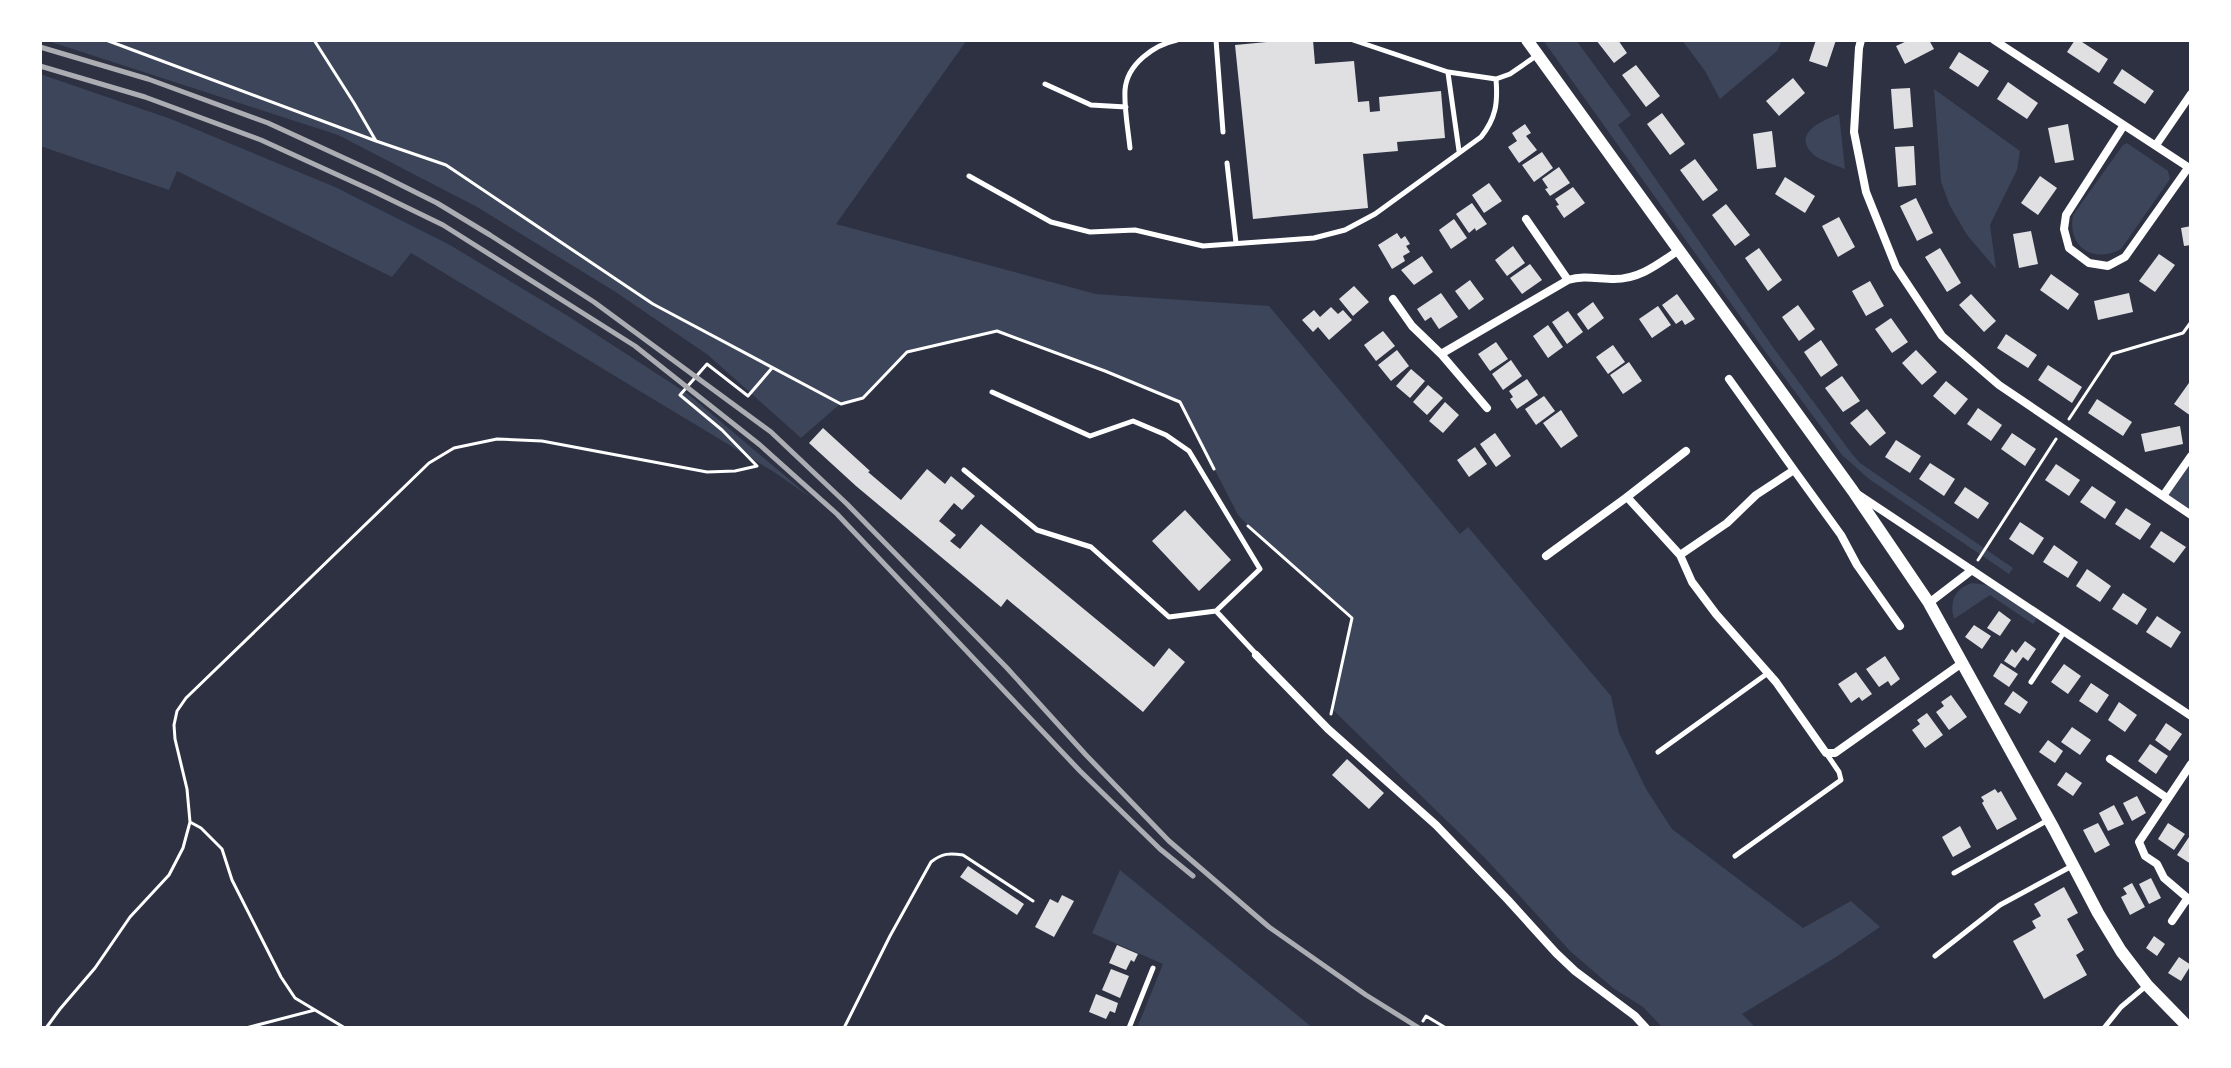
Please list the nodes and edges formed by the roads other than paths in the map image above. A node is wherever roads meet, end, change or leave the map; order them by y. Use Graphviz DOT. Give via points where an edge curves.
graph roads {
  1 [pos="1177,40"];
  2 [pos="1216,40"];
  3 [pos="1353,40"];
  4 [pos="1527,40"];
  5 [pos="1861,40"];
  6 [pos="1994,40"];
  7 [pos="1537,55"];
  8 [pos="1448,72"];
  9 [pos="1496,79"];
  10 [pos="1045,84"];
  11 [pos="2191,94"];
  12 [pos="1126,107"];
  13 [pos="2124,125"];
  14 [pos="1223,132"];
  15 [pos="2156,145"];
  16 [pos="1130,148"];
  17 [pos="1459,151"];
  18 [pos="1227,163"];
  19 [pos="2190,169"];
  20 [pos="969,176"];
  21 [pos="1526,219"];
  22 [pos="1236,243"];
  23 [pos="1679,250"];
  24 [pos="1568,280"];
  25 [pos="1393,299"];
  26 [pos="1441,354"];
  27 [pos="1729,379"];
  28 [pos="992,392"];
  29 [pos="1487,408"];
  30 [pos="1686,451"];
  31 [pos="2191,456"];
  32 [pos="964,470"];
  33 [pos="1794,470"];
  34 [pos="1853,491"];
  35 [pos="2163,496"];
  36 [pos="1627,497"];
  37 [pos="2191,515"];
  38 [pos="1680,555"];
  39 [pos="1546,556"];
  40 [pos="1972,570"];
  41 [pos="1929,603"];
  42 [pos="1216,611"];
  43 [pos="1900,626"];
  44 [pos="2064,632"];
  45 [pos="1256,655"];
  46 [pos="1962,663"];
  47 [pos="1768,673"];
  48 [pos="2031,682"];
  49 [pos="2191,716"];
  50 [pos="1658,752"];
  51 [pos="1826,753"];
  52 [pos="2110,759"];
  53 [pos="2191,764"];
  54 [pos="2167,798"];
  55 [pos="2048,819"];
  56 [pos="1735,856"];
  57 [pos="2073,866"];
  58 [pos="1954,873"];
  59 [pos="2189,900"];
  60 [pos="2172,921"];
  61 [pos="1935,956"];
  62 [pos="1153,968"];
  63 [pos="2147,985"];
  64 [pos="1129,1028"];
  65 [pos="1646,1028"];
  66 [pos="2104,1028"];
  67 [pos="2189,1028"];
  1 -- 12 [label="lane" via="1137,62 1125,87"];
  2 -- 14 [label="lane"];
  3 -- 8 [label="lane"];
  4 -- 7 [label="street"];
  5 -- 35 [label="street" via="1854,132 1866,192 1896,267 1942,336 1999,385"];
  6 -- 13 [label="street"];
  7 -- 9 [label="lane"];
  7 -- 23 [label="street"];
  8 -- 9 [label="lane"];
  8 -- 17 [label="lane"];
  9 -- 17 [label="lane" via="1498,104 1492,123"];
  10 -- 12 [label="lane" via="1091,105"];
  11 -- 15 [label="street"];
  12 -- 16 [label="lane"];
  13 -- 15 [label="street"];
  13 -- 19 [label="street" via="2066,215 2069,248 2089,263 2108,266 2125,257"];
  15 -- 19 [label="street"];
  17 -- 22 [label="lane" via="1345,230 1314,238"];
  18 -- 22 [label="lane"];
  20 -- 22 [label="lane" via="1051,222 1077,229 1135,230 1203,246"];
  21 -- 24 [label="street"];
  23 -- 24 [label="street" via="1631,278"];
  23 -- 34 [label="street"];
  24 -- 26 [label="street"];
  25 -- 26 [label="street"];
  26 -- 29 [label="street"];
  27 -- 33 [label="street"];
  28 -- 42 [label="lane" via="1090,436 1133,421 1189,451 1260,569"];
  30 -- 36 [label="street"];
  31 -- 35 [label="street"];
  32 -- 42 [label="lane" via="1037,530 1091,547 1169,617"];
  33 -- 38 [label="street"];
  33 -- 43 [label="street"];
  34 -- 40 [label="street"];
  34 -- 41 [label="street"];
  35 -- 37 [label="street"];
  36 -- 38 [label="street"];
  36 -- 39 [label="street"];
  38 -- 47 [label="street" via="1692,582"];
  40 -- 41 [label="street"];
  40 -- 44 [label="street"];
  41 -- 46 [label="street"];
  42 -- 45 [label="lane"];
  44 -- 48 [label="lane"];
  44 -- 49 [label="street"];
  45 -- 65 [label="street" via="1328,729 1436,825 1575,971"];
  46 -- 51 [label="street" via="1835,753"];
  46 -- 55 [label="street"];
  47 -- 50 [label="lane"];
  47 -- 51 [label="street"];
  51 -- 56 [label="lane" via="1841,780"];
  52 -- 54 [label="street"];
  53 -- 54 [label="street"];
  54 -- 59 [label="street" via="2139,842 2145,856"];
  55 -- 57 [label="street"];
  55 -- 58 [label="lane"];
  57 -- 61 [label="lane" via="2000,905"];
  57 -- 63 [label="street" via="2121,951"];
  59 -- 60 [label="street"];
  62 -- 64 [label="lane"];
  63 -- 66 [label="lane"];
  63 -- 67 [label="street"];
}
